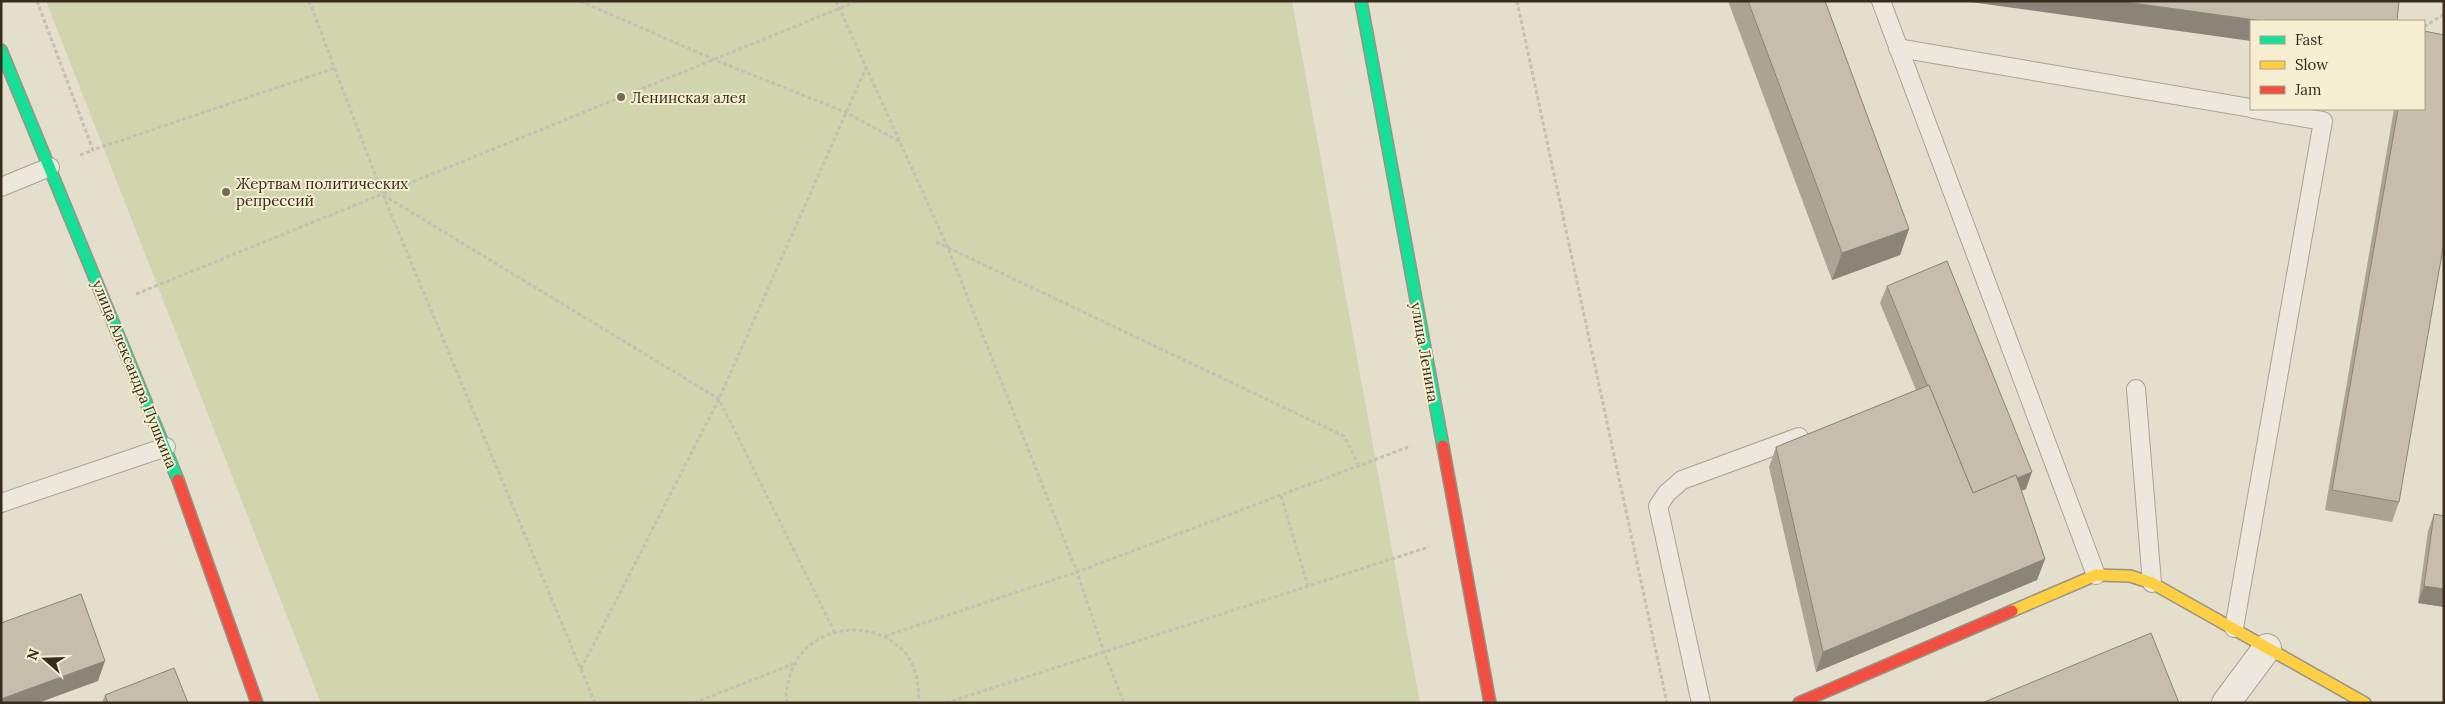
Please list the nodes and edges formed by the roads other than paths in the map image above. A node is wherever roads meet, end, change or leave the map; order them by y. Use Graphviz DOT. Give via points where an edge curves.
graph roads {
  1 [pos="1361,1"];
  2 [pos="1881,1"];
  3 [pos="1898,48"];
  4 [pos="1,50"];
  5 [pos="2250,109"];
  6 [pos="2258,110"];
  7 [pos="50,167"];
  8 [pos="1,187"];
  9 [pos="2136,389"];
  10 [pos="1799,437"];
  11 [pos="166,447"];
  12 [pos="1,503"];
  13 [pos="2096,575"];
  14 [pos="2152,583"];
  15 [pos="2234,628"];
  16 [pos="2267,648"];
  17 [pos="257,703"];
  18 [pos="1490,703"];
  19 [pos="1701,703"];
  20 [pos="1799,703"];
  21 [pos="2226,703"];
  22 [pos="2365,703"];
  1 -- 18 [label="street, улица Ленина"];
  2 -- 3 [label="lane"];
  3 -- 5 [label="lane"];
  3 -- 13 [label="lane"];
  4 -- 7 [label="street, улица Александра Пушкина"];
  6 -- 15 [label="lane" via="2323,121"];
  7 -- 8 [label="lane"];
  7 -- 11 [label="street, улица Александра Пушкина"];
  9 -- 14 [label="lane"];
  10 -- 19 [label="lane" via="1682,480 1658,506"];
  11 -- 12 [label="lane"];
  11 -- 17 [label="street, улица Александра Пушкина"];
  13 -- 14 [label="street" via="2130,576"];
  13 -- 20 [label="street"];
  14 -- 15 [label="street"];
  15 -- 16 [label="street"];
  16 -- 21 [label="street"];
  16 -- 22 [label="street"];
}
